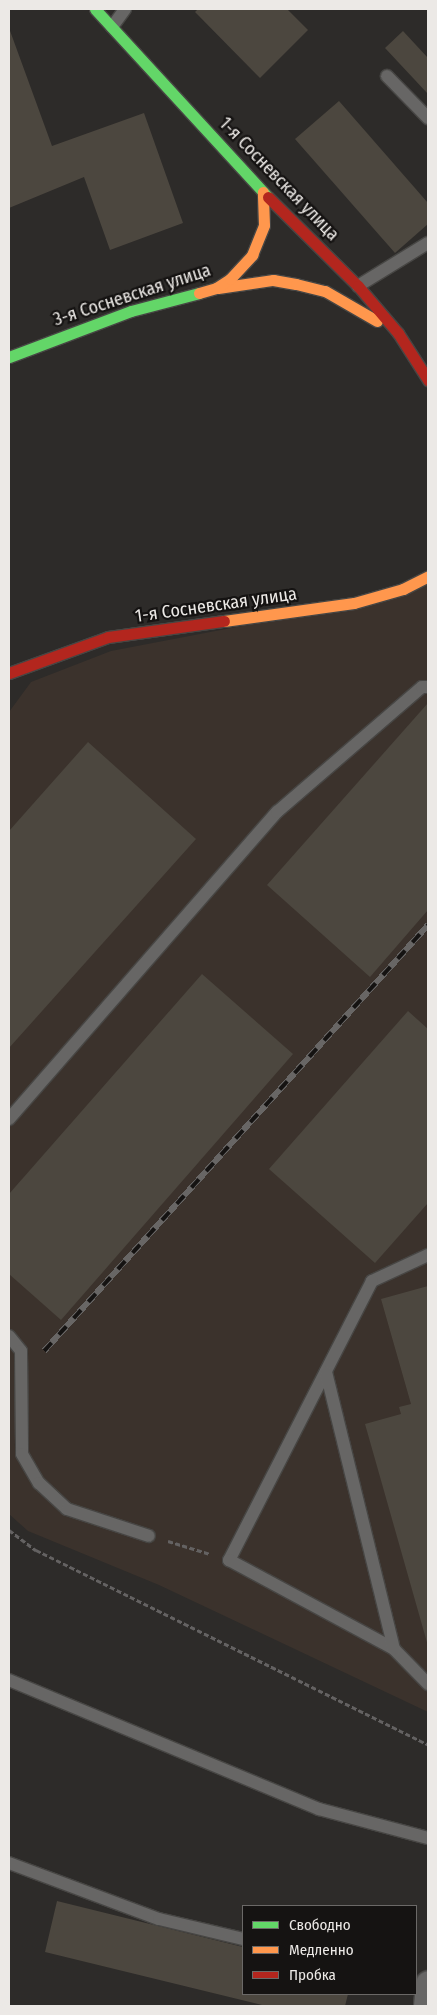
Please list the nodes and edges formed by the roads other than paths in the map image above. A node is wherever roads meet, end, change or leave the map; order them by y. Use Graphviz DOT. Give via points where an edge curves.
graph roads {
  1 [pos="96,9"];
  2 [pos="125,9"];
  3 [pos="112,27"];
  4 [pos="387,76"];
  5 [pos="428,118"];
  6 [pos="263,192"];
  7 [pos="428,243"];
  8 [pos="358,286"];
  9 [pos="216,288"];
  10 [pos="407,350"];
  11 [pos="9,357"];
  12 [pos="428,380"];
  13 [pos="428,576"];
  14 [pos="9,673"];
  15 [pos="428,687"];
  16 [pos="9,1119"];
  17 [pos="428,1255"];
  18 [pos="9,1336"];
  19 [pos="326,1372"];
  20 [pos="150,1536"];
  21 [pos="394,1650"];
  22 [pos="9,1680"];
  23 [pos="428,1684"];
  24 [pos="428,1838"];
  25 [pos="9,1863"];
  26 [pos="242,1939"];
  27 [pos="428,1982"];
  28 [pos="426,2006"];
  1 -- 3 [label="main road, 1-я Сосневская улица"];
  2 -- 3 [label="lane"];
  3 -- 6 [label="main road, 1-я Сосневская улица"];
  4 -- 5 [label="lane"];
  6 -- 8 [label="main road, 1-я Сосневская улица"];
  6 -- 9 [label="main road, 3-я Сосневская улица" via="264,225 252,255 230,279"];
  7 -- 8 [label="lane"];
  8 -- 10 [label="main road, 1-я Сосневская улица" via="398,333"];
  9 -- 10 [label="main road" via="273,280 325,291 380,324"];
  9 -- 11 [label="main road, 3-я Сосневская улица" via="131,311"];
  10 -- 12 [label="main road, 1-я Сосневская улица"];
  13 -- 14 [label="main road, 1-я Сосневская улица" via="403,589 354,603 108,637"];
  15 -- 16 [label="lane" via="422,687 277,812"];
  17 -- 19 [label="lane" via="372,1281"];
  18 -- 20 [label="lane" via="21,1351 22,1454 39,1482 67,1509"];
  19 -- 21 [label="lane"];
  19 -- 21 [label="lane" via="230,1560"];
  21 -- 23 [label="lane"];
  22 -- 24 [label="lane" via="319,1809"];
  25 -- 26 [label="lane" via="159,1919"];
  27 -- 28 [label="street"];
}
